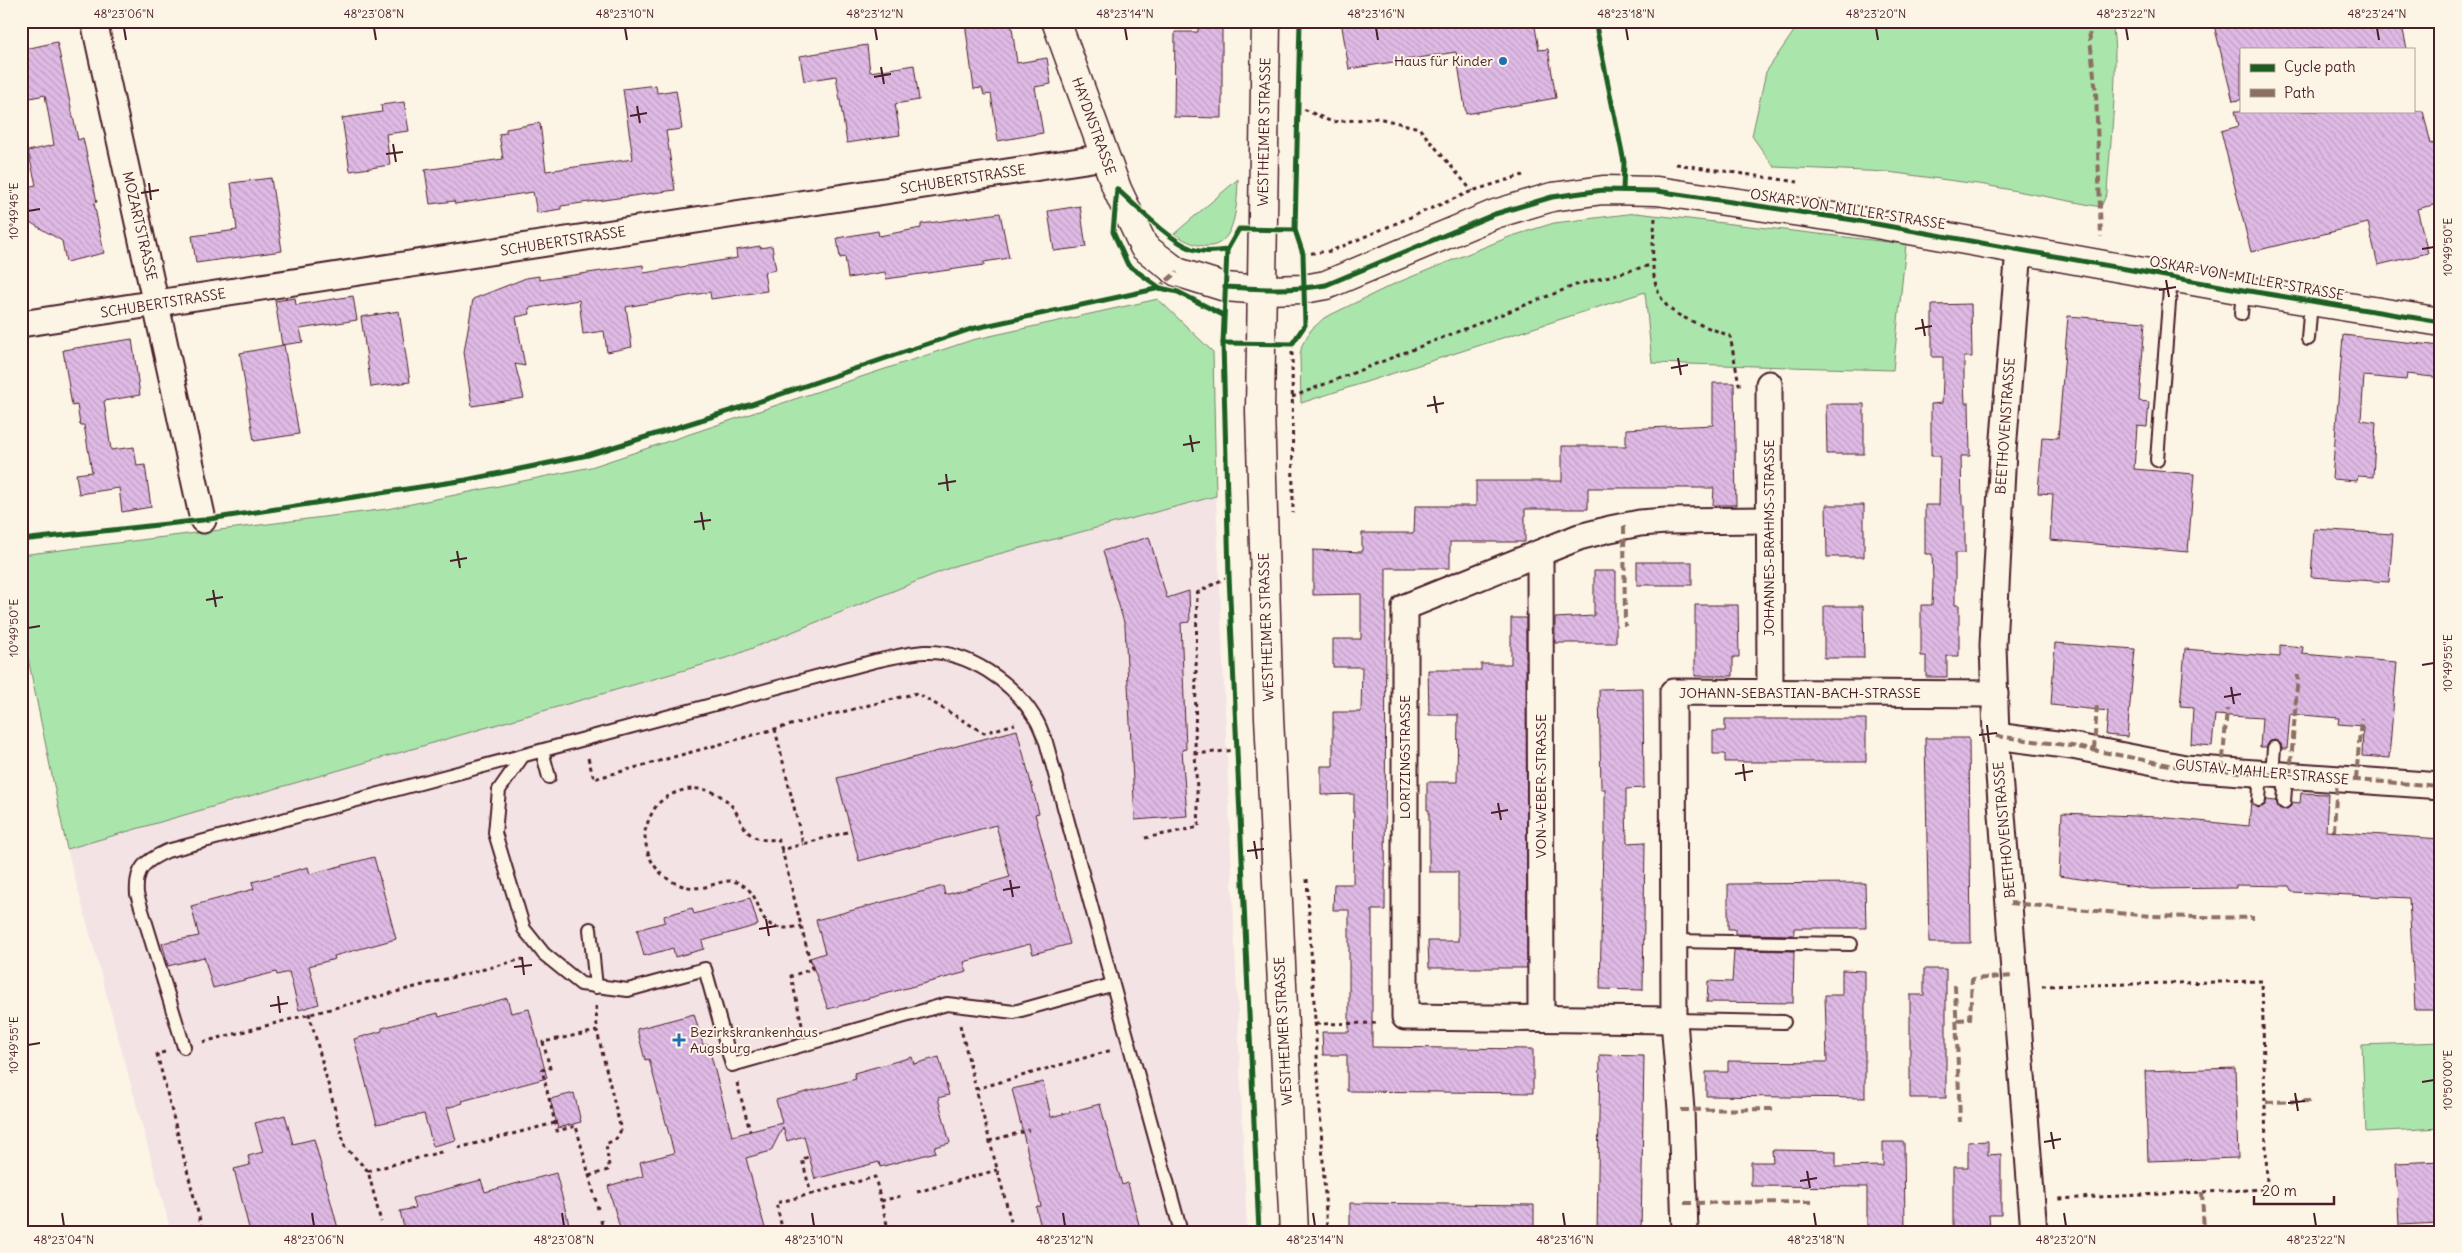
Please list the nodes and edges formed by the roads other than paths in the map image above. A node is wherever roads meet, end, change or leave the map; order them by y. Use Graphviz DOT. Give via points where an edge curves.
graph roads {
  1 [pos="94,21"];
  2 [pos="1056,21"];
  3 [pos="1266,21"];
  4 [pos="1105,157"];
  5 [pos="2019,249"];
  6 [pos="2171,276"];
  7 [pos="1262,290"];
  8 [pos="2310,301"];
  9 [pos="157,304"];
  10 [pos="2441,322"];
  11 [pos="21,324"];
  12 [pos="2308,340"];
  13 [pos="1769,384"];
  14 [pos="2157,460"];
  15 [pos="202,520"];
  16 [pos="1770,520"];
  17 [pos="1540,553"];
  18 [pos="1770,693"];
  19 [pos="1995,694"];
  20 [pos="1996,736"];
  21 [pos="2274,748"];
  22 [pos="542,751"];
  23 [pos="522,757"];
  24 [pos="2273,774"];
  25 [pos="549,777"];
  26 [pos="2441,786"];
  27 [pos="2259,800"];
  28 [pos="2284,802"];
  29 [pos="590,929"];
  30 [pos="1675,941"];
  31 [pos="1851,944"];
  32 [pos="1111,985"];
  33 [pos="596,987"];
  34 [pos="1541,1018"];
  35 [pos="1674,1020"];
  36 [pos="1784,1022"];
  37 [pos="184,1047"];
  38 [pos="1181,1232"];
  39 [pos="1294,1232"];
  40 [pos="1685,1232"];
  41 [pos="2034,1232"];
  1 -- 9 [label="street, MOZARTSTRASSE"];
  2 -- 4 [label="street, HAYDNSTRASSE"];
  3 -- 7 [label="street, WESTHEIMER STRASSE"];
  4 -- 7 [label="street, HAYDNSTRASSE" via="1116,189 1144,247 1176,272 1225,287"];
  4 -- 9 [label="street, SCHUBERTSTRASSE"];
  5 -- 6 [label="street, OSKAR-VON-MILLER-STRASSE"];
  5 -- 7 [label="street, OSKAR-VON-MILLER-STRASSE" via="1854,220 1657,191 1603,190 1552,197 1495,214 1326,285"];
  5 -- 19 [label="street, BEETHOVENSTRASSE" via="2003,451 1993,645"];
  6 -- 8 [label="street, OSKAR-VON-MILLER-STRASSE" via="2242,302"];
  6 -- 14 [label="lane"];
  7 -- 39 [label="street, WESTHEIMER STRASSE" via="1260,411 1269,717"];
  8 -- 10 [label="street, OSKAR-VON-MILLER-STRASSE"];
  8 -- 12 [label="lane"];
  9 -- 11 [label="street, SCHUBERTSTRASSE"];
  9 -- 15 [label="street, MOZARTSTRASSE"];
  13 -- 16 [label="street, JOHANNES-BRAHMS-STRASSE"];
  16 -- 17 [label="street, LORTZINGSTRASSE" via="1640,523 1579,537"];
  16 -- 18 [label="street, JOHANNES-BRAHMS-STRASSE"];
  17 -- 34 [label="street, VON-WEBER-STRASSE"];
  17 -- 34 [label="street, LORTZINGSTRASSE" via="1405,607 1405,1017"];
  18 -- 19 [label="street, JOHANN-SEBASTIAN-BACH-STRASSE"];
  18 -- 30 [label="street, JOHANN-SEBASTIAN-BACH-STRASSE" via="1673,692"];
  19 -- 20 [label="street, BEETHOVENSTRASSE"];
  20 -- 24 [label="street, GUSTAV-MAHLER-STRASSE" via="2072,746 2185,768"];
  20 -- 41 [label="street, BEETHOVENSTRASSE"];
  21 -- 24 [label="lane"];
  22 -- 23 [label="lane"];
  22 -- 25 [label="lane"];
  22 -- 32 [label="lane" via="884,659 925,652 974,664 1019,696 1036,719 1048,752"];
  23 -- 33 [label="lane" via="499,790 495,833 524,929 544,954 581,984"];
  23 -- 37 [label="lane" via="167,851 150,859 141,868 136,881 138,894"];
  24 -- 26 [label="street, GUSTAV-MAHLER-STRASSE"];
  24 -- 27 [label="lane"];
  24 -- 28 [label="lane"];
  29 -- 33 [label="lane"];
  30 -- 31 [label="lane"];
  30 -- 35 [label="street, JOHANN-SEBASTIAN-BACH-STRASSE"];
  32 -- 33 [label="lane" via="1014,1012 947,1004 732,1065 705,969 628,990"];
  32 -- 38 [label="lane"];
  34 -- 35 [label="street"];
  35 -- 36 [label="lane"];
  35 -- 40 [label="street, JOHANN-SEBASTIAN-BACH-STRASSE"];
}
